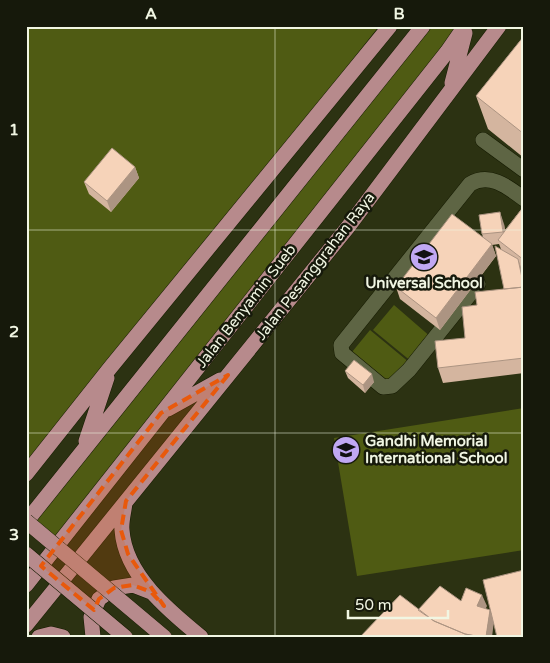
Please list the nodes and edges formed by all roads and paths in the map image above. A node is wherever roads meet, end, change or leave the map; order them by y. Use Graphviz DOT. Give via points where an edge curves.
graph roads {
  1 [pos="390,26"];
  2 [pos="423,26"];
  3 [pos="466,26"];
  4 [pos="499,26"];
  5 [pos="451,91"];
  6 [pos="483,140"];
  7 [pos="524,170"];
  8 [pos="524,199"];
  9 [pos="478,284"];
  10 [pos="110,368"];
  11 [pos="228,376"];
  12 [pos="161,413"];
  13 [pos="82,452"];
  14 [pos="32,460"];
  15 [pos="26,474"];
  16 [pos="126,501"];
  17 [pos="26,521"];
  18 [pos="26,554"];
  19 [pos="26,585"];
  20 [pos="164,606"];
  21 [pos="26,625"];
  22 [pos="38,637"];
  23 [pos="63,637"];
  24 [pos="93,637"];
  25 [pos="125,637"];
  26 [pos="164,637"];
  27 [pos="200,637"];
  1 -- 10 [label="main road"];
  2 -- 13 [label="main road"];
  3 -- 5 [label="main road"];
  3 -- 12 [label="main road, Jalan Benyamin Sueb"];
  4 -- 5 [label="main road, Jalan Pesanggrahan Raya"];
  5 -- 11 [label="main road, Jalan Pesanggrahan Raya" via="348,227"];
  6 -- 7 [label="lane"];
  8 -- 9 [label="lane" via="493,179 484,178 470,184 341,345 342,353 383,387 392,386 423,355"];
  10 -- 13 [label="main road"];
  10 -- 14 [label="main road"];
  11 -- 12 [label="main road"];
  11 -- 16 [label="main road, Jalan Pesanggrahan Raya"];
  12 -- 19 [label="main road, Jalan Benyamin Sueb"];
  13 -- 17 [label="main road"];
  14 -- 15 [label="main road"];
  16 -- 20 [label="main road" via="122,530 128,554 139,576"];
  16 -- 21 [label="main road"];
  17 -- 26 [label="main road, bridge"];
  18 -- 25 [label="main road, bridge"];
  20 -- 24 [label="main road" via="151,592 133,585 114,588 99,599 91,617"];
  20 -- 27 [label="main road"];
  22 -- 23 [label="main road" via="51,634"];
}
